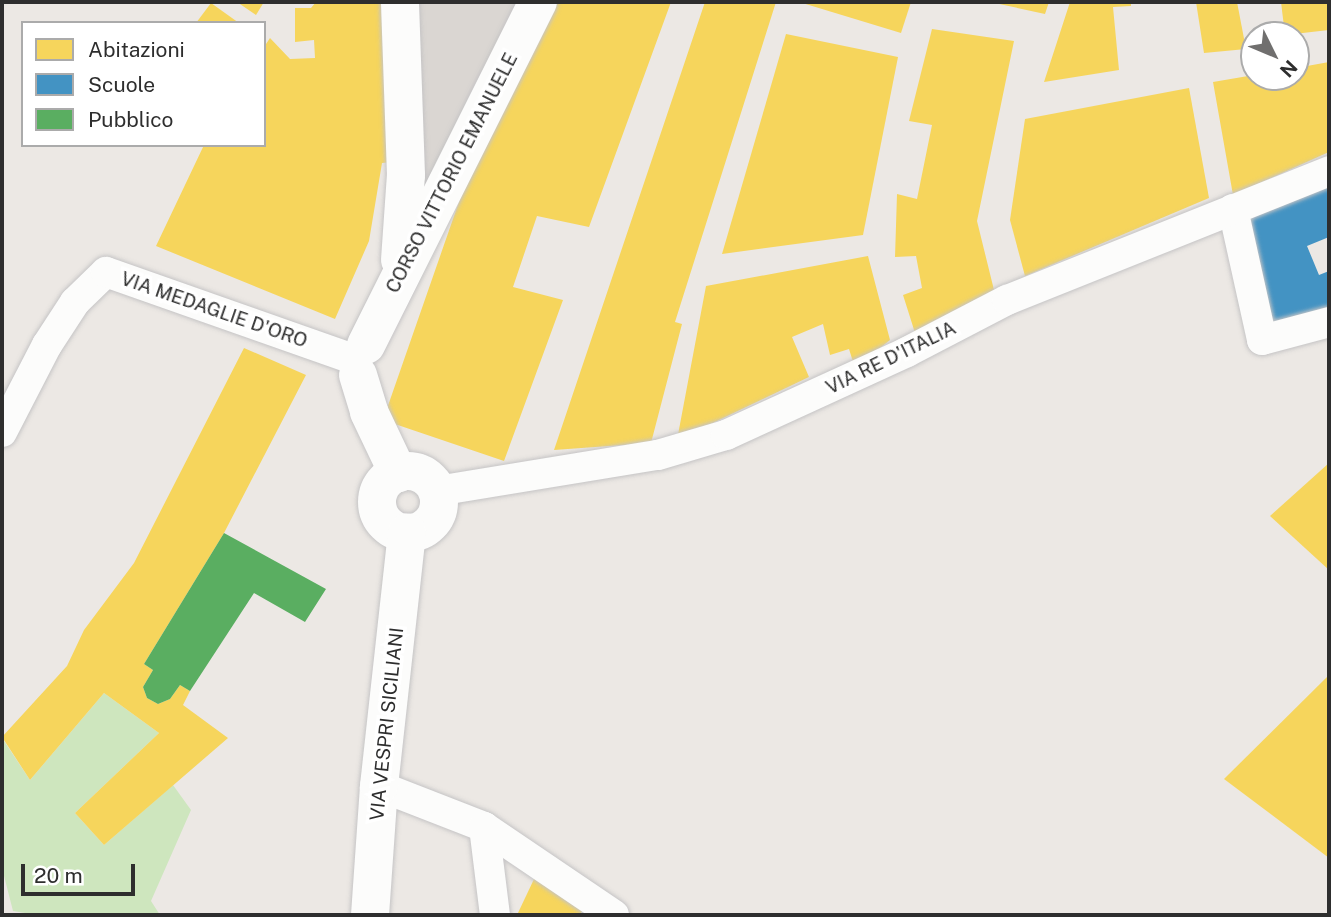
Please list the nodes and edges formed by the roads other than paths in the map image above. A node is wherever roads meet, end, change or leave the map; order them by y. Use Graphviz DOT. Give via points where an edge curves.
graph roads {
  1 [pos="400,2"];
  2 [pos="538,2"];
  3 [pos="1329,171"];
  4 [pos="1233,209"];
  5 [pos="399,279"];
  6 [pos="1329,322"];
  7 [pos="356,359"];
  8 [pos="2,432"];
  9 [pos="398,473"];
  10 [pos="436,491"];
  11 [pos="407,533"];
  12 [pos="379,786"];
  13 [pos="484,827"];
  14 [pos="370,915"];
  15 [pos="495,915"];
  16 [pos="614,915"];
  1 -- 5 [label="street" via="406,176"];
  2 -- 5 [label="street, CORSO VITTORIO EMANUELE"];
  3 -- 4 [label="street, VIA RE D'ITALIA"];
  4 -- 6 [label="street" via="1262,340"];
  4 -- 10 [label="street, VIA RE D'ITALIA" via="1007,300 907,352 726,435 659,454"];
  5 -- 7 [label="street, CORSO VITTORIO EMANUELE"];
  7 -- 8 [label="street, VIA MEDAGLIE D'ORO" via="106,272 75,302 47,345"];
  7 -- 9 [label="street" via="369,412"];
  9 -- 10 [label="street" via="425,476"];
  9 -- 11 [label="street" via="381,486 377,506 387,525"];
  10 -- 11 [label="street" via="439,501 433,520"];
  11 -- 12 [label="street, VIA VESPRI SICILIANI"];
  12 -- 13 [label="street"];
  12 -- 14 [label="street, VIA VESPRI SICILIANI"];
  13 -- 15 [label="street"];
  13 -- 16 [label="street"];
}
